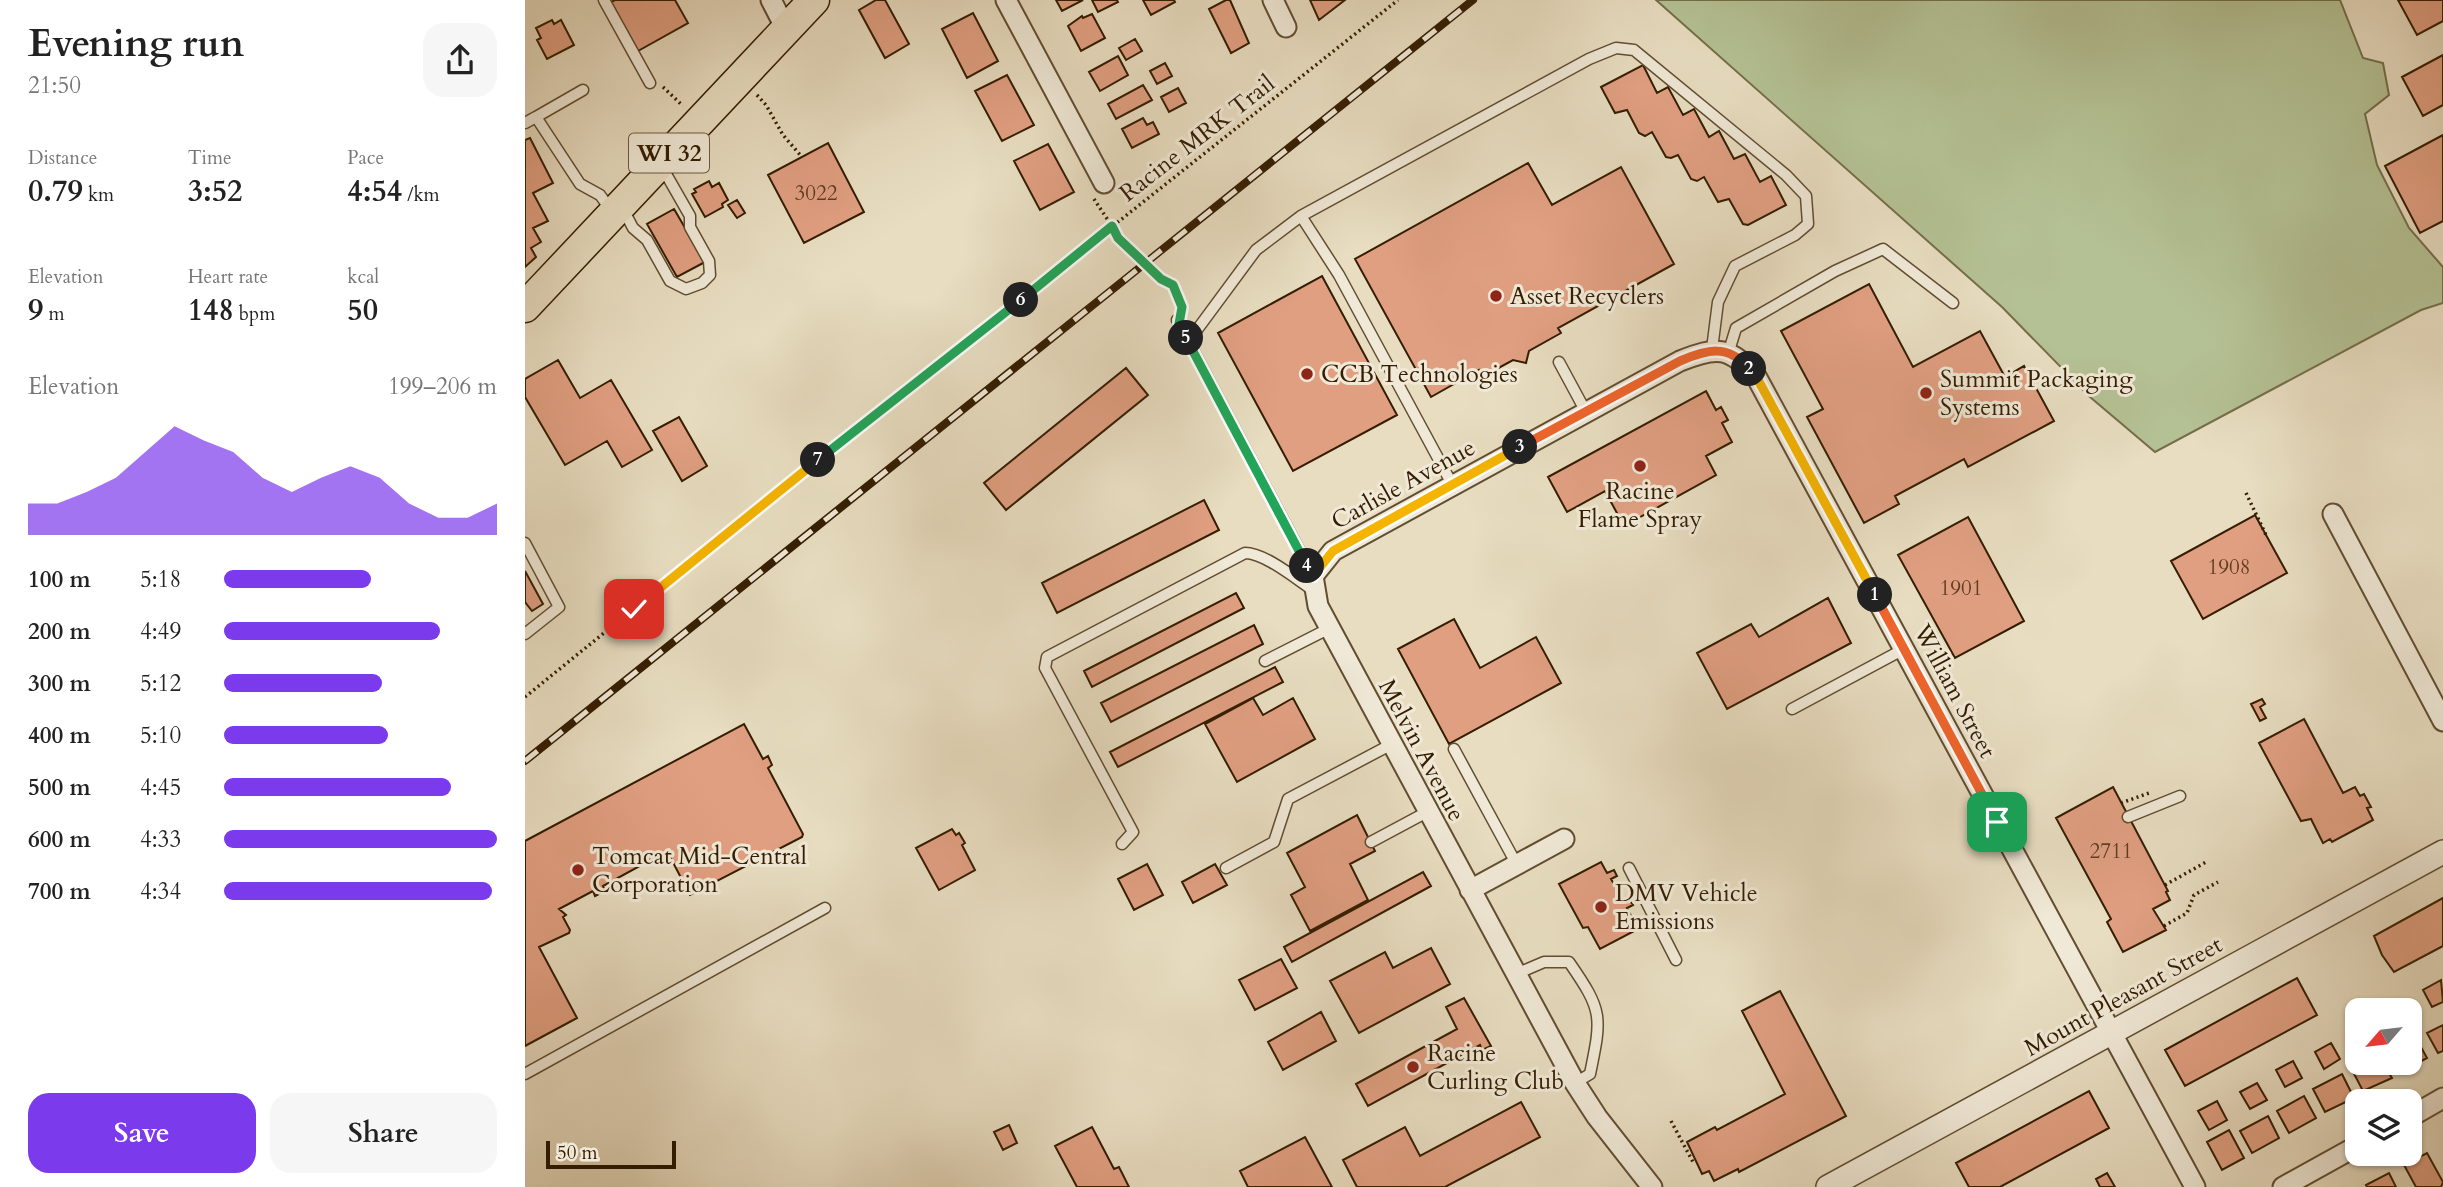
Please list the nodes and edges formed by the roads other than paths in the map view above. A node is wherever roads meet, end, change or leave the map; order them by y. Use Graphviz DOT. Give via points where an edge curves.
graph roads {
  1 [pos="604,0"];
  2 [pos="771,0"];
  3 [pos="814,0"];
  4 [pos="1006,0"];
  5 [pos="1273,0"];
  6 [pos="1286,27"];
  7 [pos="786,29"];
  8 [pos="650,83"];
  9 [pos="583,90"];
  10 [pos="536,117"];
  11 [pos="525,123"];
  12 [pos="660,163"];
  13 [pos="1104,183"];
  14 [pos="617,209"];
  15 [pos="1301,216"];
  16 [pos="1953,303"];
  17 [pos="525,307"];
  18 [pos="1178,322"];
  19 [pos="1188,342"];
  20 [pos="1720,352"];
  21 [pos="1559,362"];
  22 [pos="1586,412"];
  23 [pos="1452,484"];
  24 [pos="2333,514"];
  25 [pos="525,543"];
  26 [pos="1313,584"];
  27 [pos="1330,628"];
  28 [pos="525,634"];
  29 [pos="1904,649"];
  30 [pos="1265,661"];
  31 [pos="1792,709"];
  32 [pos="2443,721"];
  33 [pos="1392,744"];
  34 [pos="1454,749"];
  35 [pos="2180,796"];
  36 [pos="1427,812"];
  37 [pos="2128,817"];
  38 [pos="1564,839"];
  39 [pos="1371,842"];
  40 [pos="1122,844"];
  41 [pos="2443,852"];
  42 [pos="1517,865"];
  43 [pos="1226,868"];
  44 [pos="1629,868"];
  45 [pos="1470,890"];
  46 [pos="825,908"];
  47 [pos="1676,960"];
  48 [pos="1516,974"];
  49 [pos="2111,1032"];
  50 [pos="525,1074"];
  51 [pos="1575,1083"];
  52 [pos="2443,1098"];
  53 [pos="2422,1110"];
  54 [pos="2345,1153"];
  55 [pos="1652,1187"];
  56 [pos="1828,1187"];
  57 [pos="2195,1187"];
  58 [pos="2283,1187"];
  1 -- 8 [label="lane"];
  2 -- 7 [label="street"];
  3 -- 7 [label="main road, WI 32"];
  4 -- 13 [label="street"];
  5 -- 6 [label="street"];
  7 -- 12 [label="main road, WI 32"];
  9 -- 10 [label="lane"];
  10 -- 11 [label="lane"];
  10 -- 14 [label="lane" via="580,184"];
  12 -- 14 [label="main road, WI 32"];
  12 -- 14 [label="lane" via="690,216 690,227 709,261 710,275 686,289 670,281 647,240"];
  14 -- 17 [label="main road, WI 32"];
  15 -- 19 [label="lane" via="1256,250"];
  15 -- 20 [label="lane" via="1589,59 1616,48 1634,50 1806,196 1808,224 1735,266 1718,302"];
  15 -- 23 [label="lane" via="1339,275"];
  16 -- 20 [label="lane" via="1883,249 1736,328"];
  18 -- 19 [label="lane, Melvin Avenue"];
  19 -- 26 [label="lane, Melvin Avenue"];
  20 -- 22 [label="street, Carlisle Avenue" via="1680,361"];
  20 -- 29 [label="street, William Street" via="1742,360 1757,378"];
  21 -- 22 [label="lane"];
  22 -- 23 [label="street, Carlisle Avenue"];
  23 -- 26 [label="street, Carlisle Avenue" via="1333,551"];
  24 -- 32 [label="street"];
  25 -- 28 [label="lane" via="559,607"];
  26 -- 27 [label="street, Melvin Avenue"];
  26 -- 40 [label="lane" via="1245,554 1047,657 1045,668 1133,832"];
  27 -- 30 [label="lane"];
  27 -- 33 [label="street, Melvin Avenue"];
  29 -- 31 [label="lane"];
  29 -- 49 [label="street, William Street"];
  33 -- 36 [label="street, Melvin Avenue"];
  33 -- 43 [label="lane" via="1288,799 1274,842"];
  34 -- 42 [label="lane"];
  35 -- 37 [label="lane"];
  36 -- 39 [label="lane"];
  36 -- 45 [label="street, Melvin Avenue"];
  38 -- 42 [label="street"];
  41 -- 49 [label="street, Mount Pleasant Street"];
  42 -- 45 [label="street"];
  44 -- 47 [label="lane"];
  45 -- 48 [label="street, Melvin Avenue"];
  46 -- 50 [label="lane"];
  48 -- 51 [label="street, Melvin Avenue"];
  48 -- 51 [label="lane" via="1544,962 1569,962 1595,1003 1599,1031 1590,1074"];
  49 -- 56 [label="street, Mount Pleasant Street"];
  49 -- 57 [label="street, William Street"];
  51 -- 55 [label="street, Melvin Avenue"];
  52 -- 53 [label="street"];
  54 -- 58 [label="street"];
}
